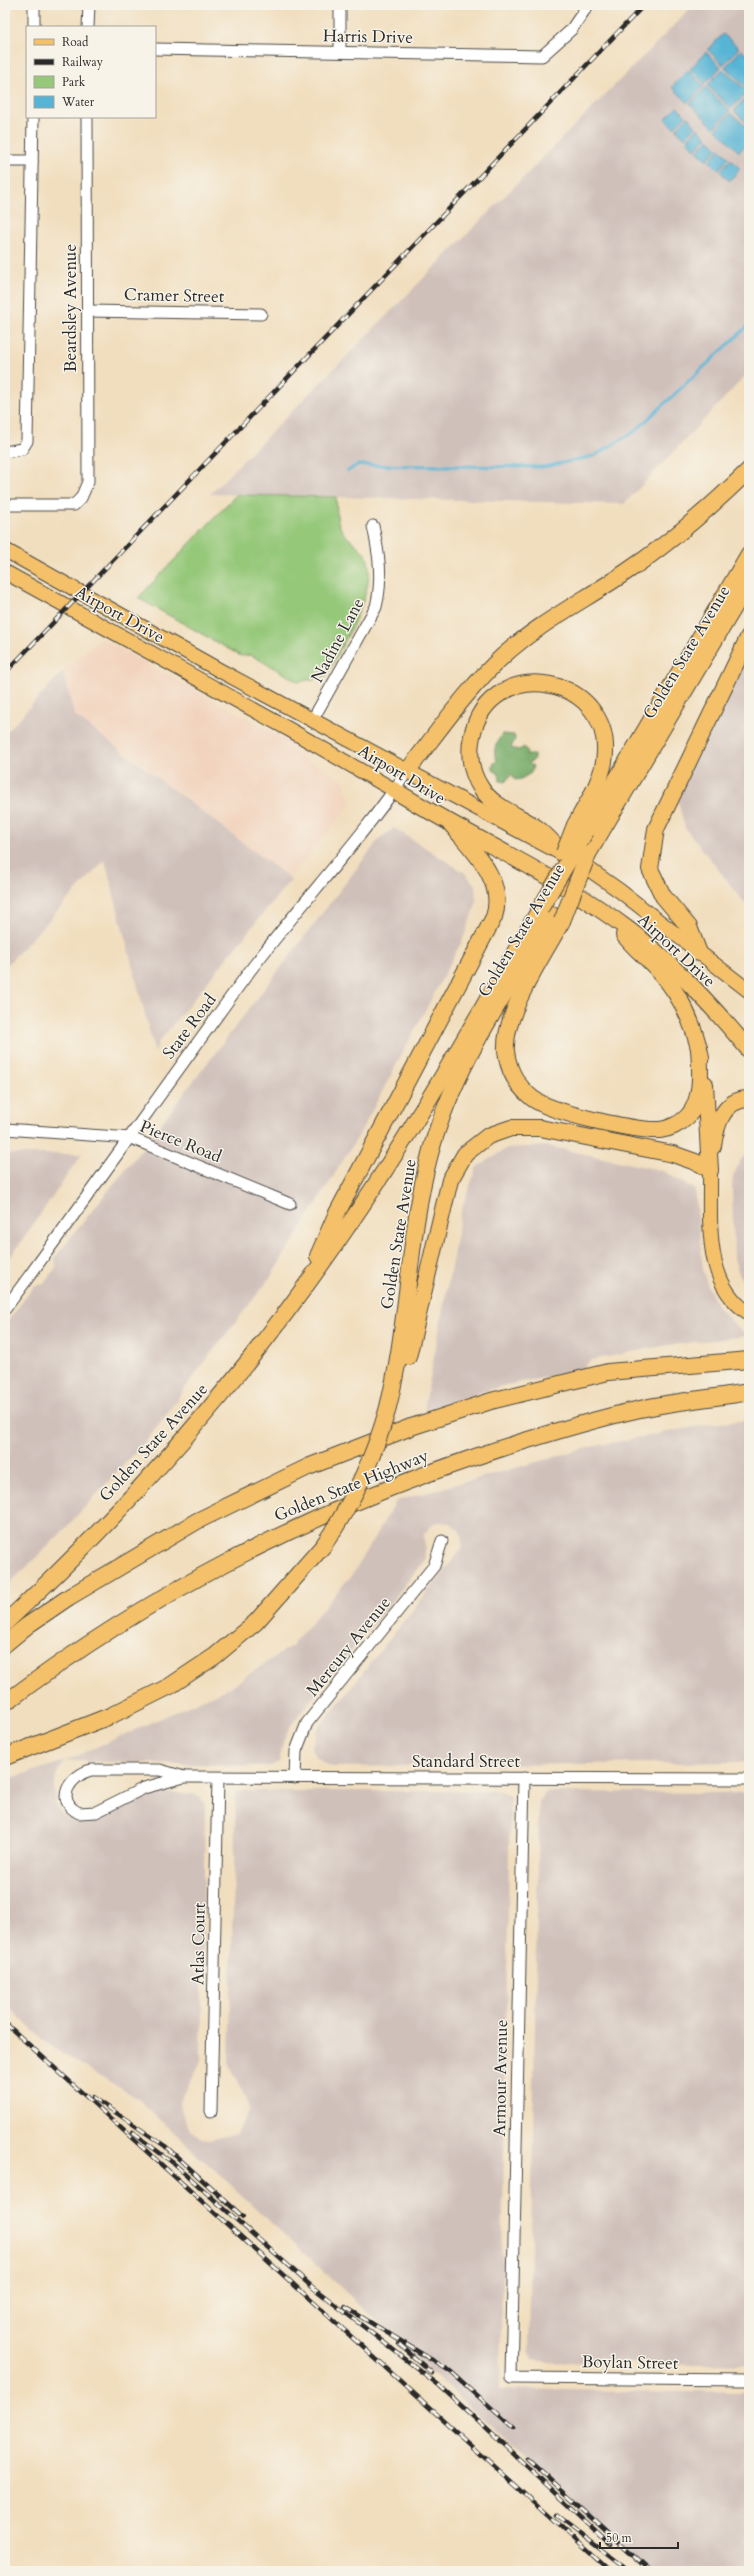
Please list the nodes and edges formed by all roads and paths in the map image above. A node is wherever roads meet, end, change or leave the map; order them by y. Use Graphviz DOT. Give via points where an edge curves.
graph roads {
  1 [pos="34,5"];
  2 [pos="89,5"];
  3 [pos="340,5"];
  4 [pos="588,5"];
  5 [pos="34,26"];
  6 [pos="88,26"];
  7 [pos="156,49"];
  8 [pos="340,52"];
  9 [pos="33,118"];
  10 [pos="87,118"];
  11 [pos="5,161"];
  12 [pos="32,161"];
  13 [pos="88,311"];
  14 [pos="261,314"];
  15 [pos="5,452"];
  16 [pos="749,470"];
  17 [pos="5,505"];
  18 [pos="372,526"];
  19 [pos="5,550"];
  20 [pos="749,554"];
  21 [pos="5,572"];
  22 [pos="749,582"];
  23 [pos="749,636"];
  24 [pos="313,719"];
  25 [pos="408,770"];
  26 [pos="394,790"];
  27 [pos="451,824"];
  28 [pos="586,831"];
  29 [pos="566,856"];
  30 [pos="550,911"];
  31 [pos="612,919"];
  32 [pos="699,953"];
  33 [pos="749,990"];
  34 [pos="699,1047"];
  35 [pos="749,1050"];
  36 [pos="749,1099"];
  37 [pos="5,1129"];
  38 [pos="131,1138"];
  39 [pos="710,1170"];
  40 [pos="290,1204"];
  41 [pos="301,1293"];
  42 [pos="5,1309"];
  43 [pos="749,1313"];
  44 [pos="749,1360"];
  45 [pos="749,1392"];
  46 [pos="388,1411"];
  47 [pos="442,1541"];
  48 [pos="5,1623"];
  49 [pos="5,1644"];
  50 [pos="5,1703"];
  51 [pos="5,1757"];
  52 [pos="184,1777"];
  53 [pos="218,1778"];
  54 [pos="295,1778"];
  55 [pos="524,1778"];
  56 [pos="749,1779"];
  57 [pos="211,2111"];
  58 [pos="510,2378"];
  59 [pos="749,2380"];
  1 -- 5 [label="street"];
  2 -- 6 [label="street"];
  3 -- 8 [label="street"];
  4 -- 8 [label="street, Harris Drive" via="571,30 542,56"];
  7 -- 8 [label="street, Harris Drive"];
  9 -- 12 [label="street"];
  10 -- 13 [label="street, Beardsley Avenue"];
  11 -- 12 [label="street"];
  12 -- 15 [label="street" via="27,440 22,448"];
  13 -- 14 [label="street, Cramer Street"];
  13 -- 17 [label="street, Beardsley Avenue" via="88,482 81,498 74,505"];
  16 -- 25 [label="highway" via="721,497 656,550 525,638 504,656 484,675"];
  18 -- 24 [label="street, Nadine Lane" via="380,570 380,590 376,607"];
  19 -- 24 [label="main road, Airport Drive" via="219,670"];
  20 -- 28 [label="highway, Golden State Avenue"];
  21 -- 26 [label="main road, Airport Drive"];
  22 -- 28 [label="highway, Golden State Avenue"];
  23 -- 32 [label="highway" via="656,829 650,869 663,896 689,927"];
  24 -- 25 [label="main road, Airport Drive"];
  25 -- 26 [label="street, State Road"];
  25 -- 29 [label="main road, Airport Drive"];
  26 -- 27 [label="highway, Airport Drive"];
  26 -- 38 [label="street, State Road" via="338,864 249,973 177,1070"];
  27 -- 31 [label="highway, Airport Drive" via="565,888"];
  27 -- 41 [label="highway" via="492,877 497,891 494,917 336,1215"];
  28 -- 29 [label="highway" via="603,763 604,740 600,725 588,706 563,688 532,683 511,688 492,699 475,723 470,741 472,767 481,789 507,811 538,829"];
  28 -- 30 [label="highway, Golden State Avenue, bridge"];
  28 -- 30 [label="highway, Golden State Avenue, bridge" via="588,854"];
  29 -- 32 [label="main road, Airport Drive" via="604,879"];
  30 -- 34 [label="highway" via="506,1037 507,1060 523,1090 540,1104 562,1112 661,1130 679,1123 693,1109 699,1082"];
  30 -- 41 [label="highway, Golden State Avenue" via="454,1057 355,1216"];
  30 -- 46 [label="highway, Golden State Avenue" via="453,1088 437,1131 420,1196 399,1355"];
  31 -- 34 [label="highway" via="678,996 691,1022"];
  31 -- 35 [label="highway, Airport Drive" via="628,929 667,963"];
  32 -- 33 [label="main road, Airport Drive"];
  34 -- 39 [label="highway" via="705,1084"];
  36 -- 39 [label="highway" via="735,1101 723,1114 715,1132"];
  37 -- 38 [label="street, Pierce Road"];
  38 -- 40 [label="street, Pierce Road"];
  38 -- 42 [label="street, State Road"];
  39 -- 43 [label="main road" via="712,1244 719,1277 732,1300"];
  39 -- 46 [label="highway" via="673,1154 536,1127 505,1130 478,1142 459,1161 450,1180 406,1367"];
  41 -- 48 [label="highway, Golden State Avenue" via="225,1391 169,1456 62,1569"];
  44 -- 49 [label="highway, Golden State Highway" via="608,1372 491,1401 411,1427 308,1468 197,1521 75,1594 28,1625"];
  45 -- 50 [label="highway, Golden State Highway" via="642,1409 548,1432 390,1487 319,1516 257,1545 156,1600 88,1643"];
  46 -- 51 [label="highway, bridge" via="376,1446 349,1505 323,1546 256,1622 215,1656 170,1686 110,1716"];
  47 -- 54 [label="street, Mercury Avenue" via="434,1566 307,1723 300,1735 296,1751"];
  52 -- 52 [label="street, Standard Street" via="160,1770 91,1770 74,1778 69,1784 67,1798 73,1809 87,1813 96,1812 144,1788"];
  52 -- 53 [label="street, Standard Street"];
  53 -- 54 [label="street, Standard Street"];
  53 -- 57 [label="street, Atlas Court"];
  54 -- 55 [label="street, Standard Street"];
  55 -- 56 [label="street, Standard Street"];
  55 -- 58 [label="street, Armour Avenue"];
  58 -- 59 [label="street, Boylan Street"];
}
